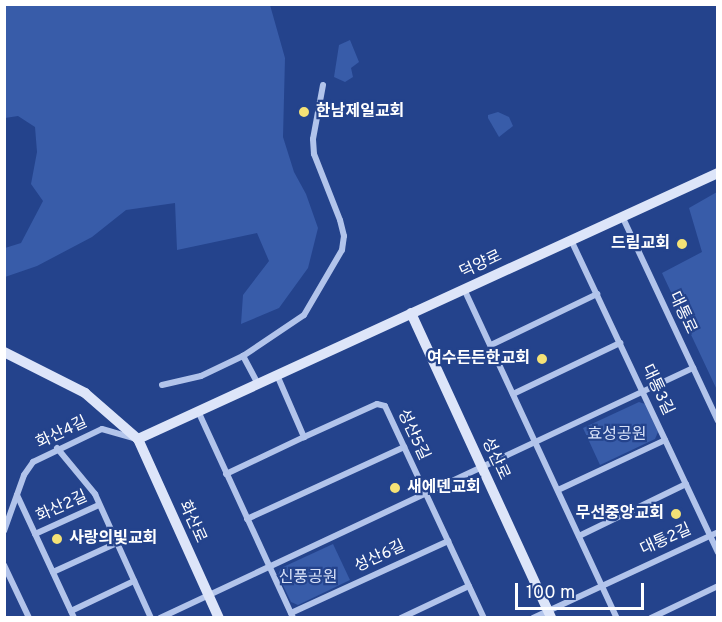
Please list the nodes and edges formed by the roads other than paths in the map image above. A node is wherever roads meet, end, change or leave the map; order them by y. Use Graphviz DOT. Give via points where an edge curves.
graph roads {
  1 [pos="323,85"];
  2 [pos="717,173"];
  3 [pos="622,216"];
  4 [pos="571,240"];
  5 [pos="464,289"];
  6 [pos="597,294"];
  7 [pos="411,314"];
  8 [pos="620,343"];
  9 [pos="490,345"];
  10 [pos="4,351"];
  11 [pos="243,356"];
  12 [pos="693,368"];
  13 [pos="277,375"];
  14 [pos="258,384"];
  15 [pos="162,385"];
  16 [pos="643,393"];
  17 [pos="513,394"];
  18 [pos="198,411"];
  19 [pos="717,421"];
  20 [pos="304,437"];
  21 [pos="138,439"];
  22 [pos="665,440"];
  23 [pos="536,442"];
  24 [pos="404,447"];
  25 [pos="57,448"];
  26 [pos="482,468"];
  27 [pos="226,474"];
  28 [pos="686,484"];
  29 [pos="558,490"];
  30 [pos="426,494"];
  31 [pos="17,495"];
  32 [pos="99,504"];
  33 [pos="247,519"];
  34 [pos="4,531"];
  35 [pos="717,532"];
  36 [pos="35,534"];
  37 [pos="579,536"];
  38 [pos="710,536"];
  39 [pos="448,541"];
  40 [pos="117,543"];
  41 [pos="717,552"];
  42 [pos="4,565"];
  43 [pos="269,566"];
  44 [pos="53,572"];
  45 [pos="134,581"];
  46 [pos="602,585"];
  47 [pos="469,586"];
  48 [pos="717,586"];
  49 [pos="208,594"];
  50 [pos="73,614"];
  51 [pos="549,614"];
  52 [pos="292,616"];
  53 [pos="29,618"];
  54 [pos="151,618"];
  55 [pos="160,618"];
  56 [pos="219,618"];
  57 [pos="401,618"];
  58 [pos="484,618"];
  59 [pos="533,618"];
  60 [pos="617,618"];
  61 [pos="651,618"];
  1 -- 11 [label="street" via="314,154 340,220 342,250 304,315"];
  2 -- 3 [label="street, 덕양로"];
  3 -- 4 [label="street, 덕양로"];
  3 -- 12 [label="street, 대통로"];
  4 -- 5 [label="street, 덕양로"];
  4 -- 6 [label="street, 대통3길"];
  5 -- 7 [label="street, 덕양로"];
  5 -- 9 [label="street"];
  6 -- 8 [label="street, 대통3길"];
  6 -- 9 [label="street"];
  7 -- 13 [label="street, 덕양로"];
  7 -- 26 [label="street, 성산로"];
  8 -- 16 [label="street, 대통3길"];
  8 -- 17 [label="street"];
  9 -- 17 [label="street"];
  10 -- 21 [label="street" via="85,393"];
  11 -- 14 [label="street"];
  11 -- 15 [label="street" via="201,376"];
  12 -- 16 [label="street"];
  12 -- 19 [label="street, 대통로"];
  13 -- 14 [label="street, 덕양로"];
  13 -- 20 [label="street"];
  14 -- 18 [label="street, 덕양로"];
  16 -- 22 [label="street, 대통3길"];
  16 -- 23 [label="street"];
  17 -- 23 [label="street"];
  18 -- 21 [label="street, 덕양로"];
  18 -- 27 [label="street, 성산6길"];
  20 -- 24 [label="street, 성산5길" via="381,403"];
  20 -- 27 [label="street"];
  21 -- 25 [label="street, 화산4길" via="102,429"];
  21 -- 49 [label="street, 화산로"];
  22 -- 28 [label="street, 대통3길"];
  22 -- 29 [label="street"];
  23 -- 26 [label="street"];
  23 -- 29 [label="street"];
  24 -- 30 [label="street, 성산5길"];
  24 -- 33 [label="street"];
  25 -- 31 [label="street, 화산4길" via="33,462"];
  25 -- 32 [label="street, 화산2길" via="93,490"];
  26 -- 30 [label="street"];
  26 -- 51 [label="street, 성산로"];
  27 -- 33 [label="street, 성산6길"];
  28 -- 37 [label="street"];
  28 -- 38 [label="street, 대통3길"];
  29 -- 37 [label="street"];
  30 -- 39 [label="street, 성산5길"];
  30 -- 43 [label="street"];
  31 -- 34 [label="street, 화산4길"];
  31 -- 36 [label="street"];
  32 -- 36 [label="street, 화산2길"];
  32 -- 40 [label="street, 화산2길"];
  33 -- 43 [label="street, 성산6길"];
  35 -- 38 [label="street, 대통2길"];
  36 -- 44 [label="street"];
  37 -- 46 [label="street"];
  38 -- 41 [label="street, 대통3길"];
  38 -- 46 [label="street, 대통2길"];
  39 -- 47 [label="street, 성산5길"];
  39 -- 52 [label="street, 성산6길"];
  40 -- 44 [label="street"];
  40 -- 45 [label="street, 화산2길"];
  42 -- 53 [label="street"];
  43 -- 49 [label="street"];
  43 -- 52 [label="street, 성산6길"];
  44 -- 50 [label="street"];
  45 -- 50 [label="street"];
  45 -- 54 [label="street, 화산2길"];
  46 -- 51 [label="street, 대통2길"];
  46 -- 60 [label="street"];
  47 -- 57 [label="street"];
  47 -- 58 [label="street, 성산5길"];
  48 -- 61 [label="street"];
  49 -- 55 [label="street"];
  49 -- 56 [label="street, 화산로"];
  51 -- 59 [label="street, 대통2길"];
}
